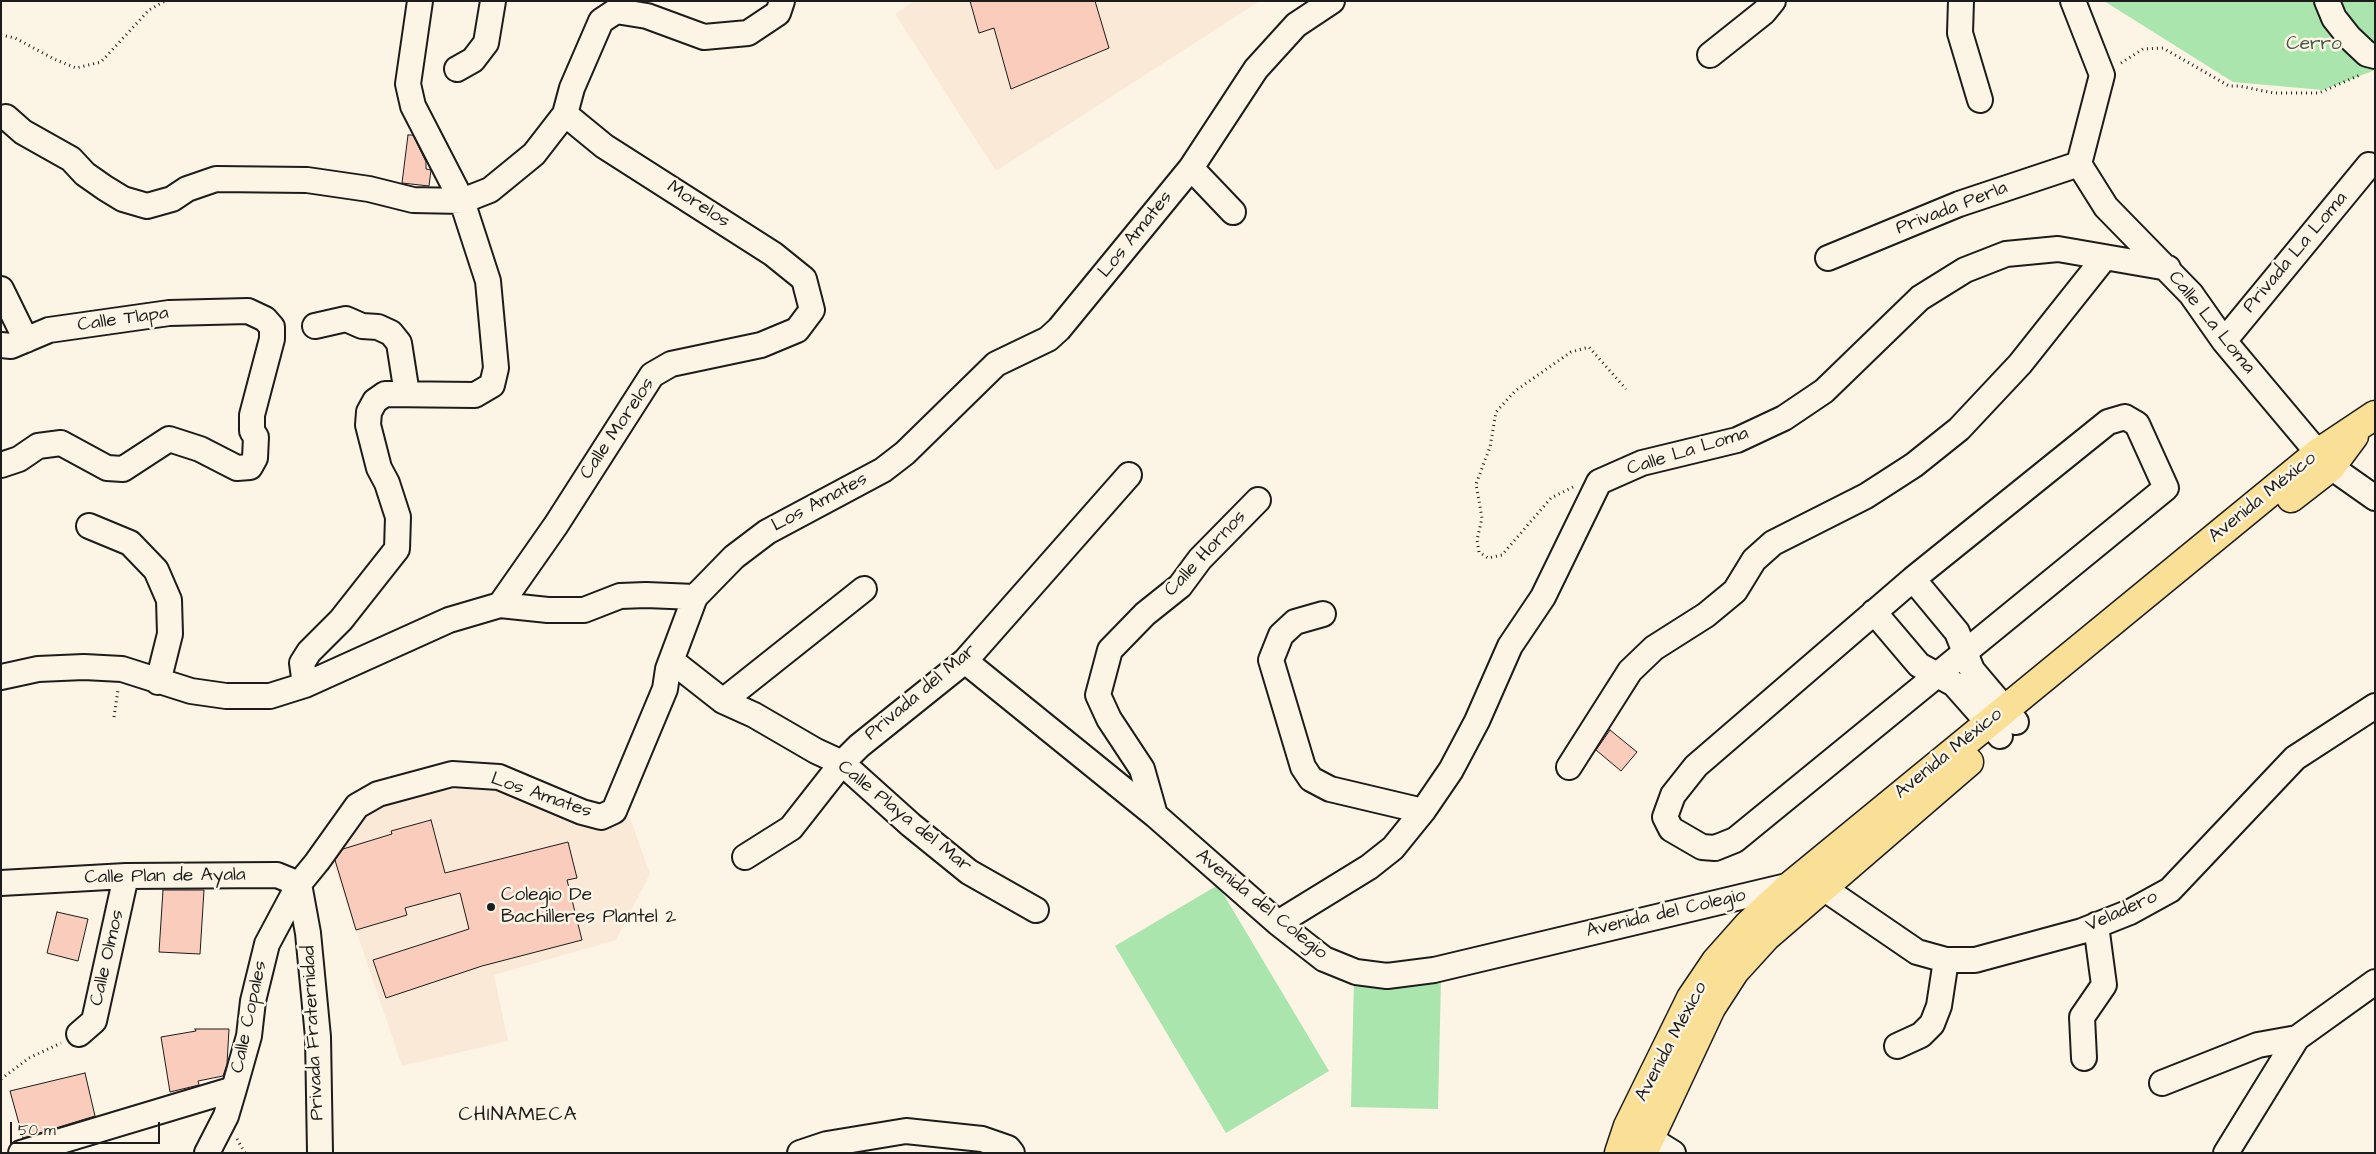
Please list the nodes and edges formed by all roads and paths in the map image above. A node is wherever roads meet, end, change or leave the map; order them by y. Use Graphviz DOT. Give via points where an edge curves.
graph roads {
  1 [pos="165,1"];
  2 [pos="420,1"];
  3 [pos="493,1"];
  4 [pos="782,1"];
  5 [pos="1332,1"];
  6 [pos="1773,1"];
  7 [pos="1961,1"];
  8 [pos="2073,1"];
  9 [pos="2327,1"];
  10 [pos="1,35"];
  11 [pos="1710,55"];
  12 [pos="2371,65"];
  13 [pos="457,69"];
  14 [pos="2102,75"];
  15 [pos="1980,100"];
  16 [pos="565,114"];
  17 [pos="6,117"];
  18 [pos="2079,164"];
  19 [pos="2369,165"];
  20 [pos="1191,168"];
  21 [pos="462,201"];
  22 [pos="1233,212"];
  23 [pos="2105,257"];
  24 [pos="1828,258"];
  25 [pos="2168,268"];
  26 [pos="1,289"];
  27 [pos="812,310"];
  28 [pos="315,326"];
  29 [pos="26,340"];
  30 [pos="2224,341"];
  31 [pos="1,346"];
  32 [pos="1626,389"];
  33 [pos="407,394"];
  34 [pos="2368,420"];
  35 [pos="2325,460"];
  36 [pos="1,465"];
  37 [pos="1129,474"];
  38 [pos="1598,482"];
  39 [pos="2375,498"];
  40 [pos="1258,500"];
  41 [pos="89,526"];
  42 [pos="1913,579"];
  43 [pos="864,588"];
  44 [pos="696,597"];
  45 [pos="500,605"];
  46 [pos="1874,612"];
  47 [pos="1323,614"];
  48 [pos="1963,652"];
  49 [pos="672,661"];
  50 [pos="965,661"];
  51 [pos="122,669"];
  52 [pos="1937,674"];
  53 [pos="1,677"];
  54 [pos="158,682"];
  55 [pos="305,686"];
  56 [pos="723,701"];
  57 [pos="2375,706"];
  58 [pos="114,717"];
  59 [pos="2002,723"];
  60 [pos="842,763"];
  61 [pos="1568,768"];
  62 [pos="1423,810"];
  63 [pos="1155,815"];
  64 [pos="744,857"];
  65 [pos="126,876"];
  66 [pos="1,883"];
  67 [pos="299,884"];
  68 [pos="1791,885"];
  69 [pos="1822,887"];
  70 [pos="1036,910"];
  71 [pos="1278,923"];
  72 [pos="2096,925"];
  73 [pos="1946,960"];
  74 [pos="2375,982"];
  75 [pos="80,1034"];
  76 [pos="2297,1038"];
  77 [pos="1897,1046"];
  78 [pos="2084,1058"];
  79 [pos="1,1079"];
  80 [pos="2162,1083"];
  81 [pos="234,1089"];
  82 [pos="1646,1145"];
  83 [pos="21,1153"];
  84 [pos="207,1153"];
  85 [pos="320,1153"];
  86 [pos="800,1153"];
  87 [pos="1012,1153"];
  88 [pos="1619,1153"];
  89 [pos="1673,1153"];
  90 [pos="2226,1153"];
  1 -- 10 [label="path" via="149,10 101,62 76,68 54,60 15,38"];
  2 -- 21 [label="street" via="408,84 413,106"];
  3 -- 13 [label="street" via="486,42 473,60"];
  4 -- 16 [label="street" via="778,12 748,33 704,37 647,16 616,11 601,21 572,88"];
  5 -- 20 [label="street, Los Amates" via="1296,25 1256,69"];
  6 -- 11 [label="street"];
  7 -- 15 [label="street" via="1960,33"];
  8 -- 14 [label="street"];
  9 -- 12 [label="street" via="2334,18 2367,54"];
  12 -- 14 [label="path" via="2319,93 2274,93 2229,86 2163,48 2143,49"];
  14 -- 18 [label="street"];
  16 -- 21 [label="street" via="534,154 490,190"];
  16 -- 27 [label="street, Morelos" via="604,146 773,254 804,279"];
  17 -- 21 [label="street" via="23,132 71,159 105,188 124,199 147,206 216,180 307,180 369,189 413,200"];
  18 -- 24 [label="street, Privada Perla" via="1959,204"];
  18 -- 25 [label="street" via="2106,207"];
  19 -- 30 [label="street, Privada La Loma"];
  20 -- 22 [label="street"];
  20 -- 44 [label="street, Los Amates" via="1048,338 996,364 905,453 883,470 767,532 734,557"];
  21 -- 33 [label="street" via="488,281 496,368 492,385 475,395"];
  23 -- 25 [label="street, Calle La Loma"];
  23 -- 38 [label="street, Calle La Loma" via="2058,250 2006,254 1964,270 1920,298 1824,391 1784,418 1737,440 1642,463"];
  23 -- 61 [label="street" via="2020,364 1958,429 1914,465 1866,496 1774,543 1754,560 1735,592 1654,648 1630,671"];
  25 -- 30 [label="street, Calle La Loma" via="2192,294"];
  26 -- 29 [label="street"];
  27 -- 45 [label="street, Calle Morelos" via="797,330 761,344 671,364 652,375 556,525"];
  28 -- 33 [label="street" via="346,320 391,333 399,343"];
  29 -- 31 [label="street, Calle Tlapa"];
  29 -- 36 [label="street, Calle Tlapa" via="49,330 169,313 248,311 265,319 272,327 272,340 252,416 255,458 250,467 237,468 200,449 170,439 124,469 107,468 62,443 38,446 19,459"];
  30 -- 35 [label="street, Calle La Loma"];
  32 -- 38 [label="path" via="1589,347 1571,352 1515,391 1496,412 1490,447 1476,484 1482,518 1477,540 1479,552 1488,558 1502,555 1551,498 1569,487"];
  33 -- 55 [label="street" via="385,394 375,401 369,412 368,425 379,468 398,517 397,549 341,620 309,652 302,663"];
  34 -- 35 [label="main road, Avenida México"];
  35 -- 39 [label="street"];
  35 -- 59 [label="main road, Avenida México" via="2253,527"];
  37 -- 50 [label="street, Privada del Mar"];
  38 -- 62 [label="street" via="1543,597 1510,646 1460,754"];
  40 -- 63 [label="street, Calle Hornos" via="1200,559 1180,586 1145,614 1110,650 1098,695 1109,719 1142,769"];
  41 -- 54 [label="street" via="130,543 156,570 168,600 170,634"];
  42 -- 46 [label="street"];
  42 -- 48 [label="street" via="1957,632"];
  42 -- 48 [label="street" via="2108,422 2125,417 2137,424 2166,488"];
  43 -- 56 [label="street"];
  44 -- 45 [label="street" via="620,596 584,610"];
  44 -- 49 [label="street, Los Amates"];
  45 -- 55 [label="street" via="449,620"];
  46 -- 52 [label="street" via="1919,665"];
  46 -- 52 [label="street" via="1696,766 1673,795 1665,817 1671,829 1702,847 1714,848 1735,840"];
  47 -- 62 [label="street" via="1295,622 1281,635 1271,660 1303,767 1311,779 1330,789"];
  48 -- 52 [label="street"];
  48 -- 59 [label="street"];
  49 -- 56 [label="street, Calle Playa del Mar"];
  49 -- 67 [label="street, Los Amates" via="665,690 614,811 601,817 498,777 452,774 378,794 357,806"];
  50 -- 60 [label="street, Privada del Mar"];
  50 -- 63 [label="street, Avenida del Colegio"];
  51 -- 53 [label="street" via="38,669"];
  51 -- 54 [label="street"];
  51 -- 58 [label="path"];
  52 -- 59 [label="street"];
  54 -- 55 [label="street" via="226,696 270,696"];
  56 -- 60 [label="street, Calle Playa del Mar"];
  57 -- 72 [label="street, Veladero" via="2295,758 2170,890 2130,912"];
  59 -- 68 [label="main road, Avenida México"];
  59 -- 69 [label="main road, Avenida México"];
  60 -- 64 [label="street, Privada del Mar" via="791,828"];
  60 -- 70 [label="street, Calle Playa del Mar" via="969,872"];
  62 -- 71 [label="street" via="1392,848 1368,867"];
  63 -- 71 [label="street, Avenida del Colegio"];
  65 -- 66 [label="street, Calle Plan de Ayala"];
  65 -- 67 [label="street, Calle Plan de Ayala" via="277,875"];
  65 -- 75 [label="street, Calle Olmos" via="94,1021"];
  67 -- 81 [label="street, Calle Copales" via="267,944 253,1000 249,1036"];
  67 -- 85 [label="street, Privada Fraternidad" via="308,933 318,1037"];
  68 -- 69 [label="street, Avenida del Colegio"];
  68 -- 71 [label="street, Avenida del Colegio" via="1434,970 1387,976 1356,972 1324,959"];
  68 -- 88 [label="main road, Avenida México" via="1748,925 1716,961 1690,998 1628,1126"];
  69 -- 73 [label="street, Veladero" via="1917,952"];
  69 -- 82 [label="main road, Avenida México" via="1766,937 1735,971 1711,1008"];
  72 -- 73 [label="street, Veladero" via="1975,960"];
  72 -- 78 [label="street" via="2104,985 2082,1017"];
  73 -- 77 [label="street" via="1939,1006 1932,1024 1921,1035"];
  74 -- 76 [label="street"];
  75 -- 79 [label="path" via="29,1058"];
  76 -- 80 [label="street" via="2258,1045"];
  76 -- 90 [label="street"];
  81 -- 83 [label="street"];
  81 -- 84 [label="street, Calle Copales" via="226,1116"];
  82 -- 89 [label="street"];
  86 -- 87 [label="street" via="826,1144 906,1131 982,1139 1008,1148"];
}
